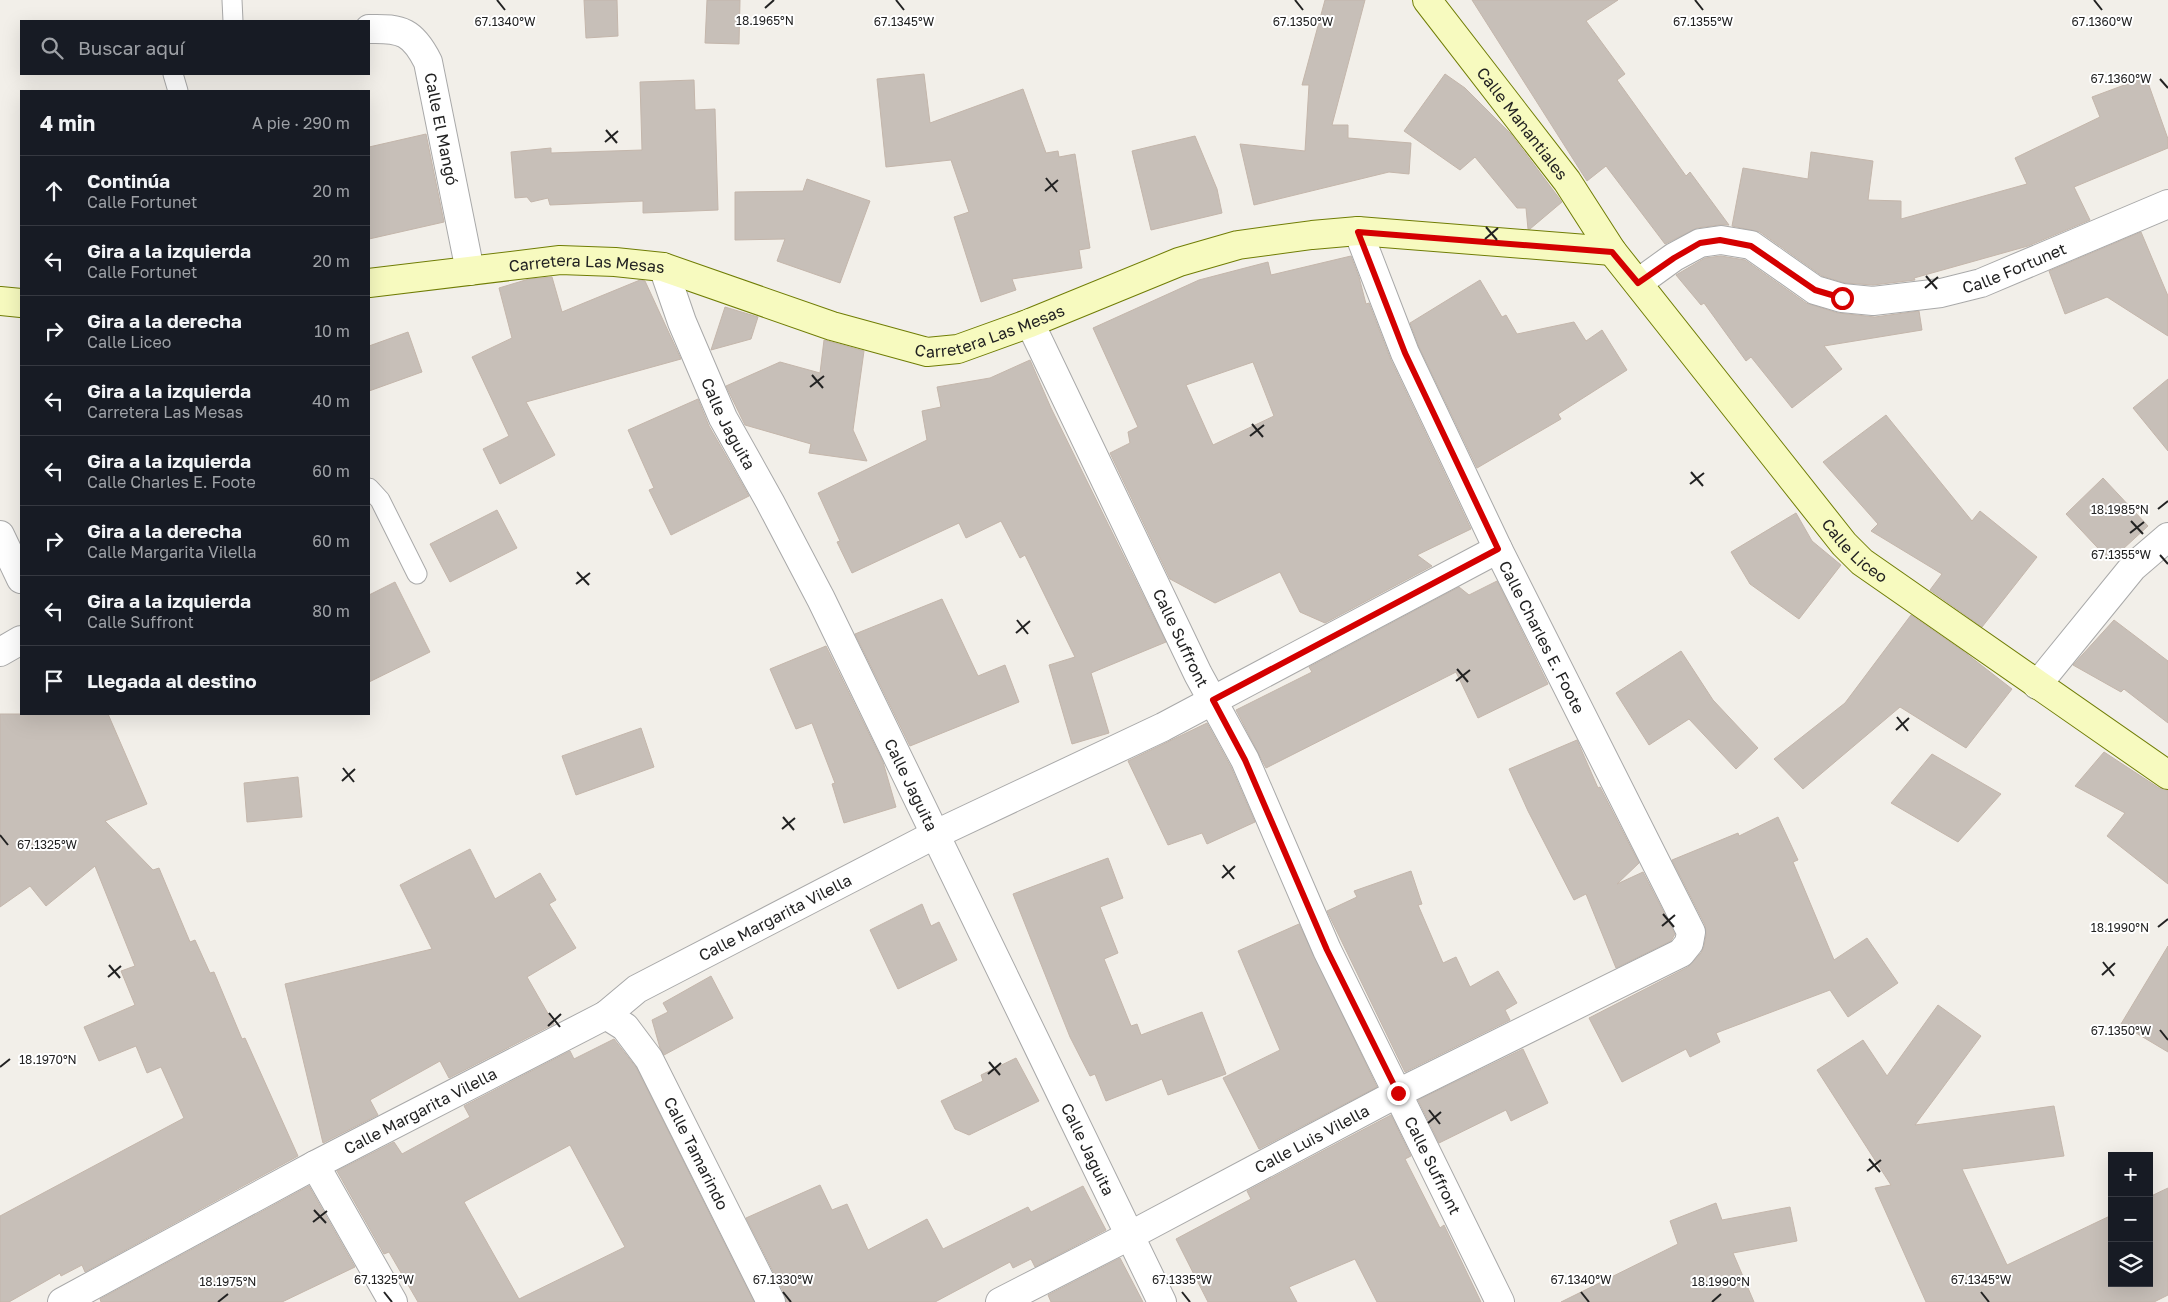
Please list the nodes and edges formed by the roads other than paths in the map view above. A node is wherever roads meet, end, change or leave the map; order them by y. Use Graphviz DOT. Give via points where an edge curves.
graph roads {
  1 [pos="232,0"];
  2 [pos="1427,0"];
  3 [pos="233,20"];
  4 [pos="370,29"];
  5 [pos="173,75"];
  6 [pos="178,90"];
  7 [pos="2168,204"];
  8 [pos="1358,232"];
  9 [pos="1612,252"];
  10 [pos="663,267"];
  11 [pos="470,271"];
  12 [pos="370,283"];
  13 [pos="1638,283"];
  14 [pos="0,301"];
  15 [pos="20,303"];
  16 [pos="1030,323"];
  17 [pos="370,489"];
  18 [pos="0,535"];
  19 [pos="2168,537"];
  20 [pos="1498,549"];
  21 [pos="416,574"];
  22 [pos="20,577"];
  23 [pos="20,641"];
  24 [pos="0,652"];
  25 [pos="2037,684"];
  26 [pos="1213,700"];
  27 [pos="2168,775"];
  28 [pos="936,834"];
  29 [pos="1681,953"];
  30 [pos="606,1015"];
  31 [pos="1398,1093"];
  32 [pos="315,1165"];
  33 [pos="1131,1235"];
  34 [pos="62,1302"];
  35 [pos="393,1302"];
  36 [pos="771,1302"];
  37 [pos="1000,1302"];
  38 [pos="1162,1302"];
  39 [pos="1500,1302"];
  1 -- 3 [label="lane"];
  2 -- 9 [label="street, Calle Manantiales" via="1567,181"];
  4 -- 11 [label="street, Calle El Mangó" via="391,28 408,34 419,44 428,62"];
  5 -- 6 [label="lane"];
  7 -- 13 [label="street, Calle Fortunet" via="1981,283 1941,293 1874,301 1842,298 1815,290 1751,246 1720,240 1700,243"];
  8 -- 9 [label="street, Carretera Las Mesas"];
  8 -- 16 [label="street, Carretera Las Mesas" via="1238,245 1188,259"];
  8 -- 20 [label="street, Calle Charles E. Foote" via="1405,353"];
  9 -- 13 [label="street, Calle Liceo"];
  10 -- 11 [label="street, Carretera Las Mesas" via="560,260"];
  10 -- 16 [label="street, Carretera Las Mesas" via="832,326 927,352 958,349"];
  10 -- 28 [label="street, Calle Jaguita" via="682,322 723,418 821,599"];
  11 -- 12 [label="street, Carretera Las Mesas"];
  13 -- 25 [label="street, Calle Liceo" via="1844,544 1862,562"];
  14 -- 15 [label="street"];
  16 -- 26 [label="street, Calle Suffront"];
  17 -- 21 [label="lane" via="380,500"];
  18 -- 22 [label="street"];
  19 -- 25 [label="street" via="2133,566"];
  20 -- 26 [label="street, Calle Margarita Vilella"];
  20 -- 29 [label="street, Calle Charles E. Foote" via="1691,932 1689,943"];
  23 -- 24 [label="street"];
  25 -- 27 [label="street, Calle Liceo"];
  26 -- 28 [label="street, Calle Margarita Vilella" via="1163,727"];
  26 -- 31 [label="street, Calle Suffront" via="1245,760 1327,950"];
  28 -- 30 [label="street, Calle Margarita Vilella" via="637,989"];
  28 -- 33 [label="street, Calle Jaguita"];
  29 -- 31 [label="street, Calle Luis Vilella"];
  30 -- 32 [label="street, Calle Margarita Vilella"];
  30 -- 36 [label="street, Calle Tamarindo" via="625,1026 649,1059"];
  31 -- 33 [label="street, Calle Luis Vilella"];
  31 -- 39 [label="street, Calle Suffront"];
  32 -- 34 [label="street, Calle Margarita Vilella"];
  32 -- 35 [label="street"];
  33 -- 37 [label="street, Calle Luis Vilella"];
  33 -- 38 [label="street, Calle Jaguita"];
}
